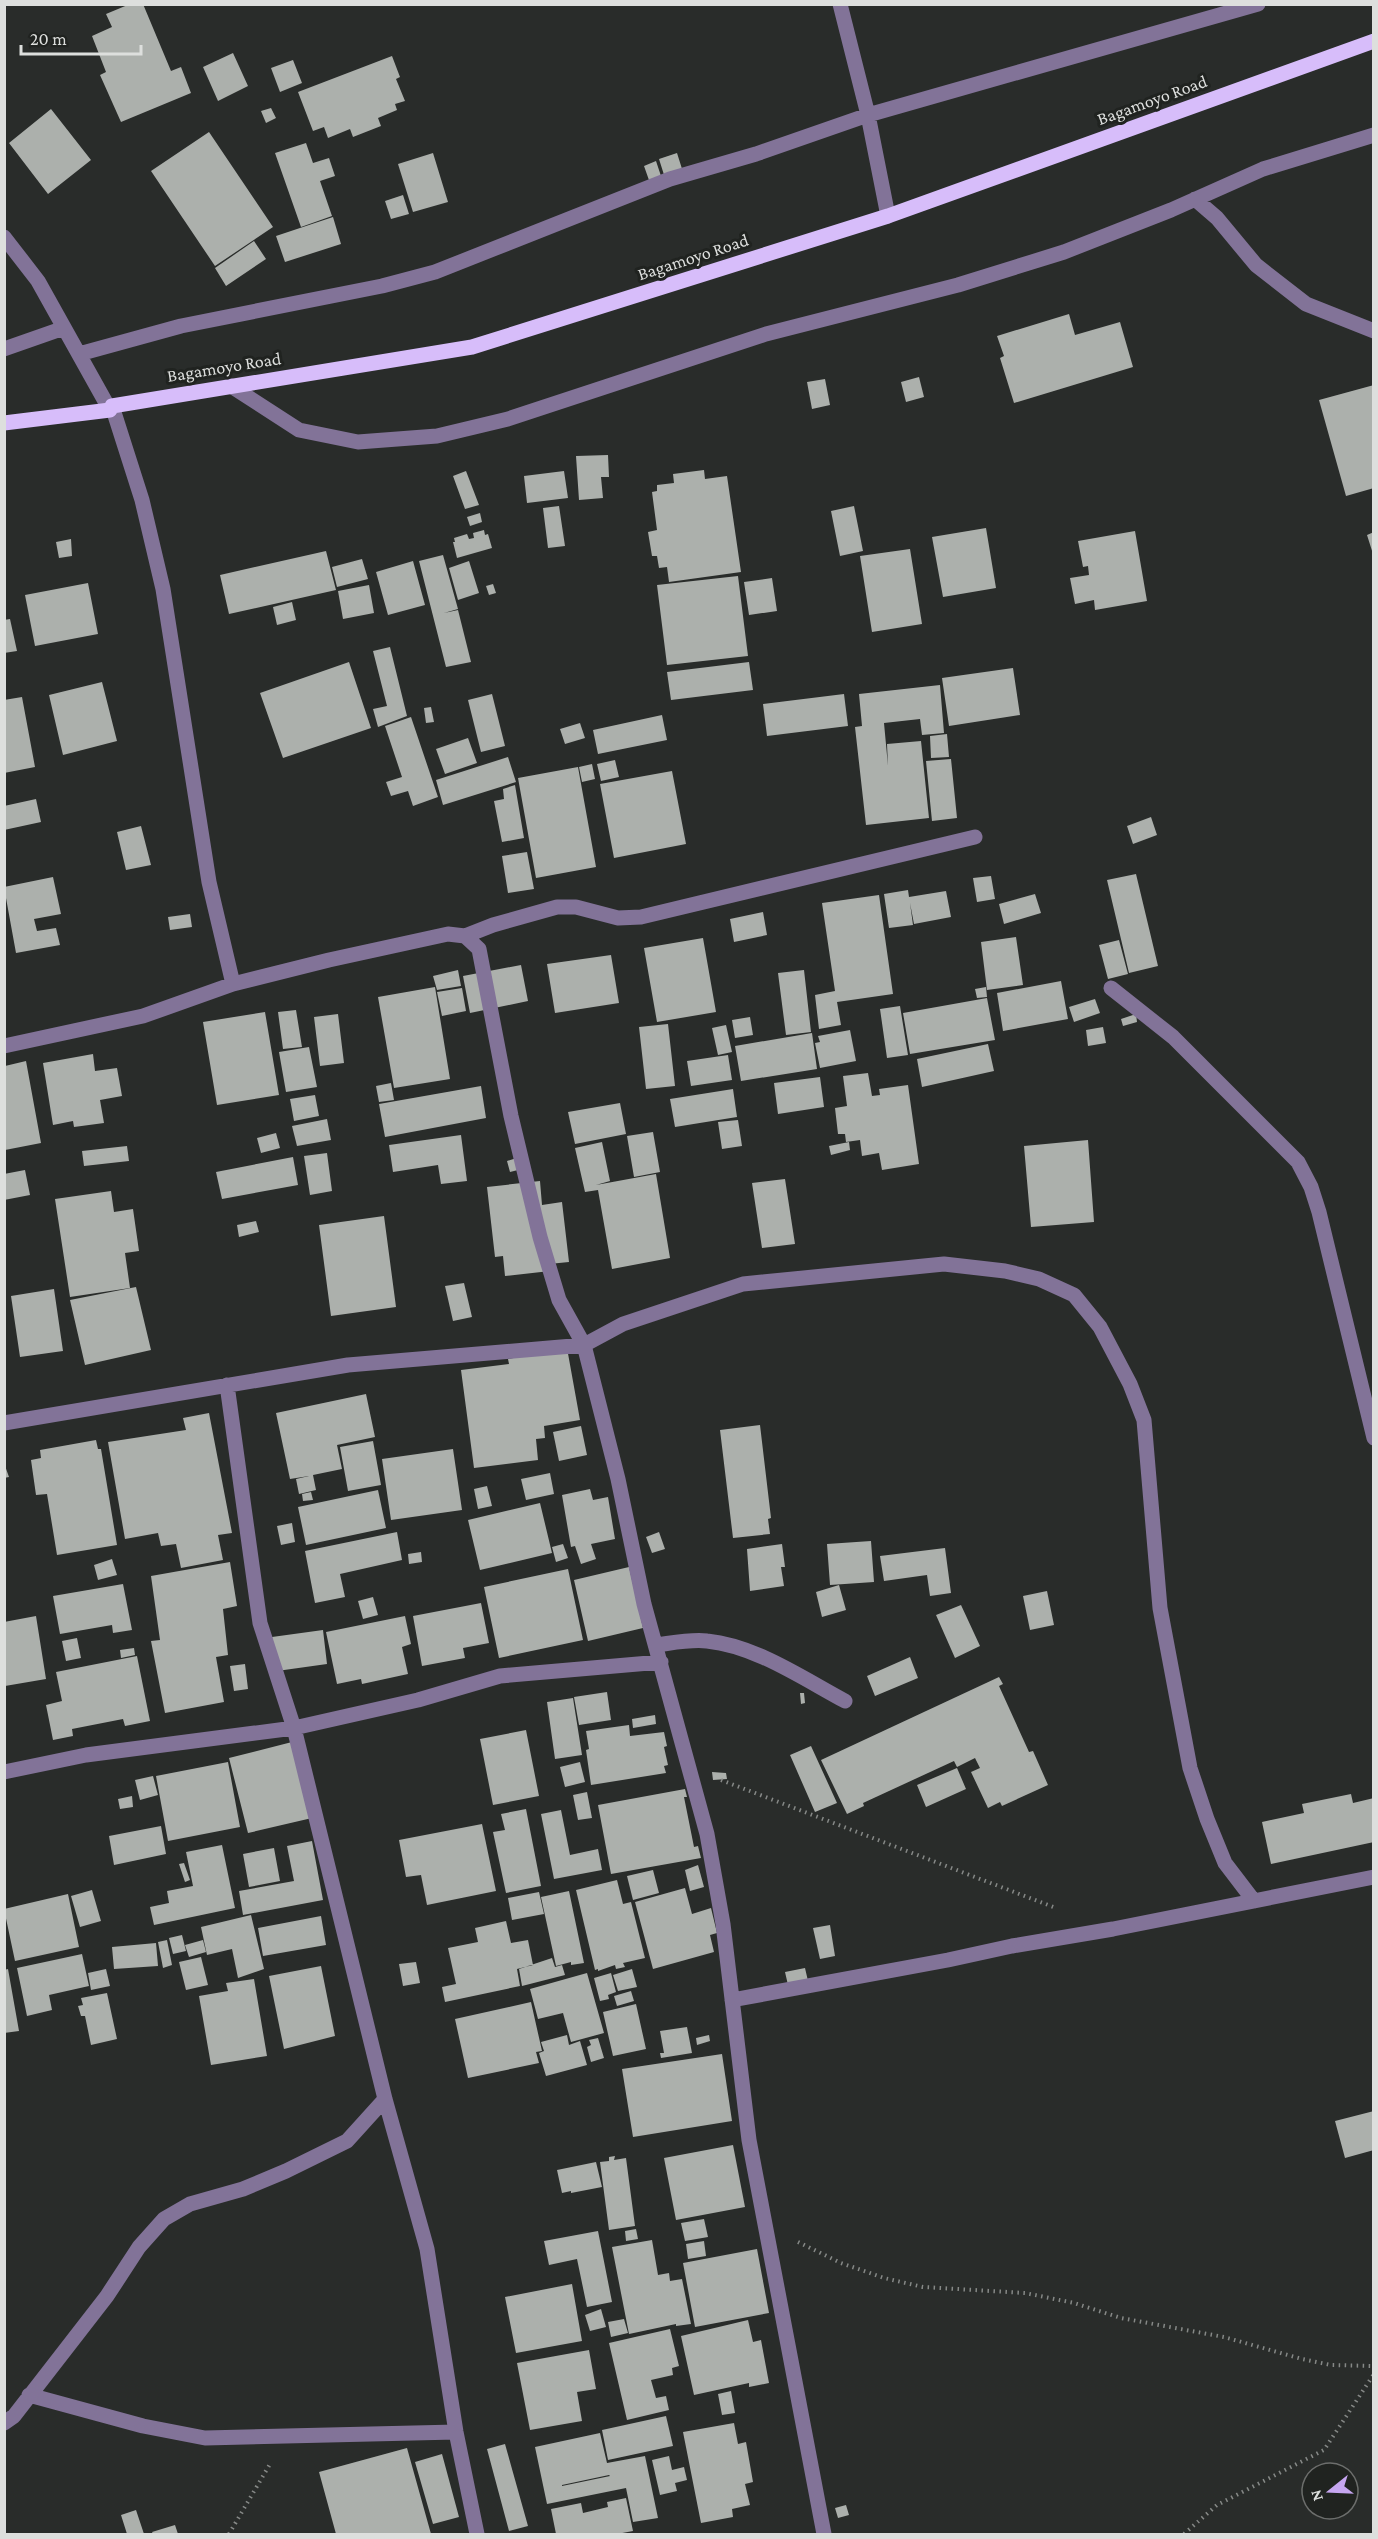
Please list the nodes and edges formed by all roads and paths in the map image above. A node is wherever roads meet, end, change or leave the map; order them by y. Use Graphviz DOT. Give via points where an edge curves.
graph roads {
  1 [pos="840,4"];
  2 [pos="1258,4"];
  3 [pos="1374,41"];
  4 [pos="868,115"];
  5 [pos="1374,135"];
  6 [pos="1195,199"];
  7 [pos="888,216"];
  8 [pos="4,237"];
  9 [pos="64,328"];
  10 [pos="1374,331"];
  11 [pos="4,349"];
  12 [pos="79,354"];
  13 [pos="231,386"];
  14 [pos="111,408"];
  15 [pos="4,423"];
  16 [pos="975,837"];
  17 [pos="465,936"];
  18 [pos="233,984"];
  19 [pos="1111,988"];
  20 [pos="4,1046"];
  21 [pos="584,1345"];
  22 [pos="227,1385"];
  23 [pos="4,1423"];
  24 [pos="1374,1438"];
  25 [pos="656,1645"];
  26 [pos="661,1662"];
  27 [pos="845,1701"];
  28 [pos="294,1728"];
  29 [pos="4,1772"];
  30 [pos="710,1776"];
  31 [pos="1374,1877"];
  32 [pos="1254,1901"];
  33 [pos="1061,1910"];
  34 [pos="732,2000"];
  35 [pos="385,2099"];
  36 [pos="766,2225"];
  37 [pos="1374,2366"];
  38 [pos="1374,2374"];
  39 [pos="29,2395"];
  40 [pos="4,2423"];
  41 [pos="456,2432"];
  42 [pos="286,2438"];
  43 [pos="1191,2529"];
  44 [pos="229,2535"];
  45 [pos="477,2535"];
  46 [pos="824,2535"];
  47 [pos="1185,2535"];
  48 [pos="1192,2535"];
  1 -- 4 [label="street"];
  2 -- 4 [label="street"];
  3 -- 7 [label="main road, Bagamoyo Road"];
  4 -- 7 [label="street"];
  4 -- 12 [label="street" via="670,179 435,272 181,326"];
  5 -- 6 [label="street" via="1263,169"];
  6 -- 10 [label="street" via="1217,218 1256,265 1306,304"];
  6 -- 13 [label="street" via="1043,259 766,334 508,419 437,436 358,442 299,430"];
  7 -- 13 [label="main road, Bagamoyo Road" via="472,347"];
  8 -- 9 [label="street" via="38,281"];
  9 -- 11 [label="street"];
  9 -- 12 [label="street"];
  12 -- 14 [label="street"];
  13 -- 14 [label="main road, Bagamoyo Road"];
  14 -- 15 [label="main road, Bagamoyo Road"];
  14 -- 18 [label="street" via="142,500 163,589 209,882"];
  16 -- 17 [label="street" via="641,917 618,918 576,907 557,907"];
  17 -- 18 [label="street" via="436,936"];
  17 -- 21 [label="street" via="479,949 511,1116 540,1237 559,1300"];
  18 -- 20 [label="street" via="143,1016"];
  19 -- 24 [label="street" via="1173,1037 1298,1162 1319,1212"];
  21 -- 22 [label="street" via="348,1365"];
  21 -- 25 [label="street"];
  21 -- 32 [label="street" via="623,1324 743,1284 829,1274 944,1264 1039,1279 1074,1295 1100,1327 1142,1412 1160,1608 1190,1768 1225,1863"];
  22 -- 23 [label="street"];
  22 -- 28 [label="street" via="260,1623"];
  25 -- 26 [label="street"];
  25 -- 27 [label="street" via="705,1640 738,1648"];
  26 -- 28 [label="street" via="500,1676 418,1700"];
  26 -- 34 [label="street" via="707,1834"];
  28 -- 29 [label="street" via="86,1755"];
  28 -- 35 [label="street"];
  30 -- 33 [label="path"];
  31 -- 32 [label="street"];
  32 -- 34 [label="street"];
  34 -- 36 [label="street" via="749,2140"];
  35 -- 39 [label="street" via="347,2140 286,2171 243,2189 190,2204 164,2219"];
  35 -- 41 [label="street" via="427,2249"];
  36 -- 37 [label="path" via="841,2264 923,2288 1025,2293 1121,2318 1224,2337 1302,2359 1331,2365"];
  36 -- 46 [label="street"];
  38 -- 43 [label="path" via="1324,2450 1217,2505"];
  39 -- 40 [label="street"];
  39 -- 42 [label="street" via="143,2426 205,2438"];
  41 -- 42 [label="street"];
  41 -- 45 [label="street"];
  42 -- 44 [label="path"];
  43 -- 47 [label="path"];
  43 -- 48 [label="path"];
}
